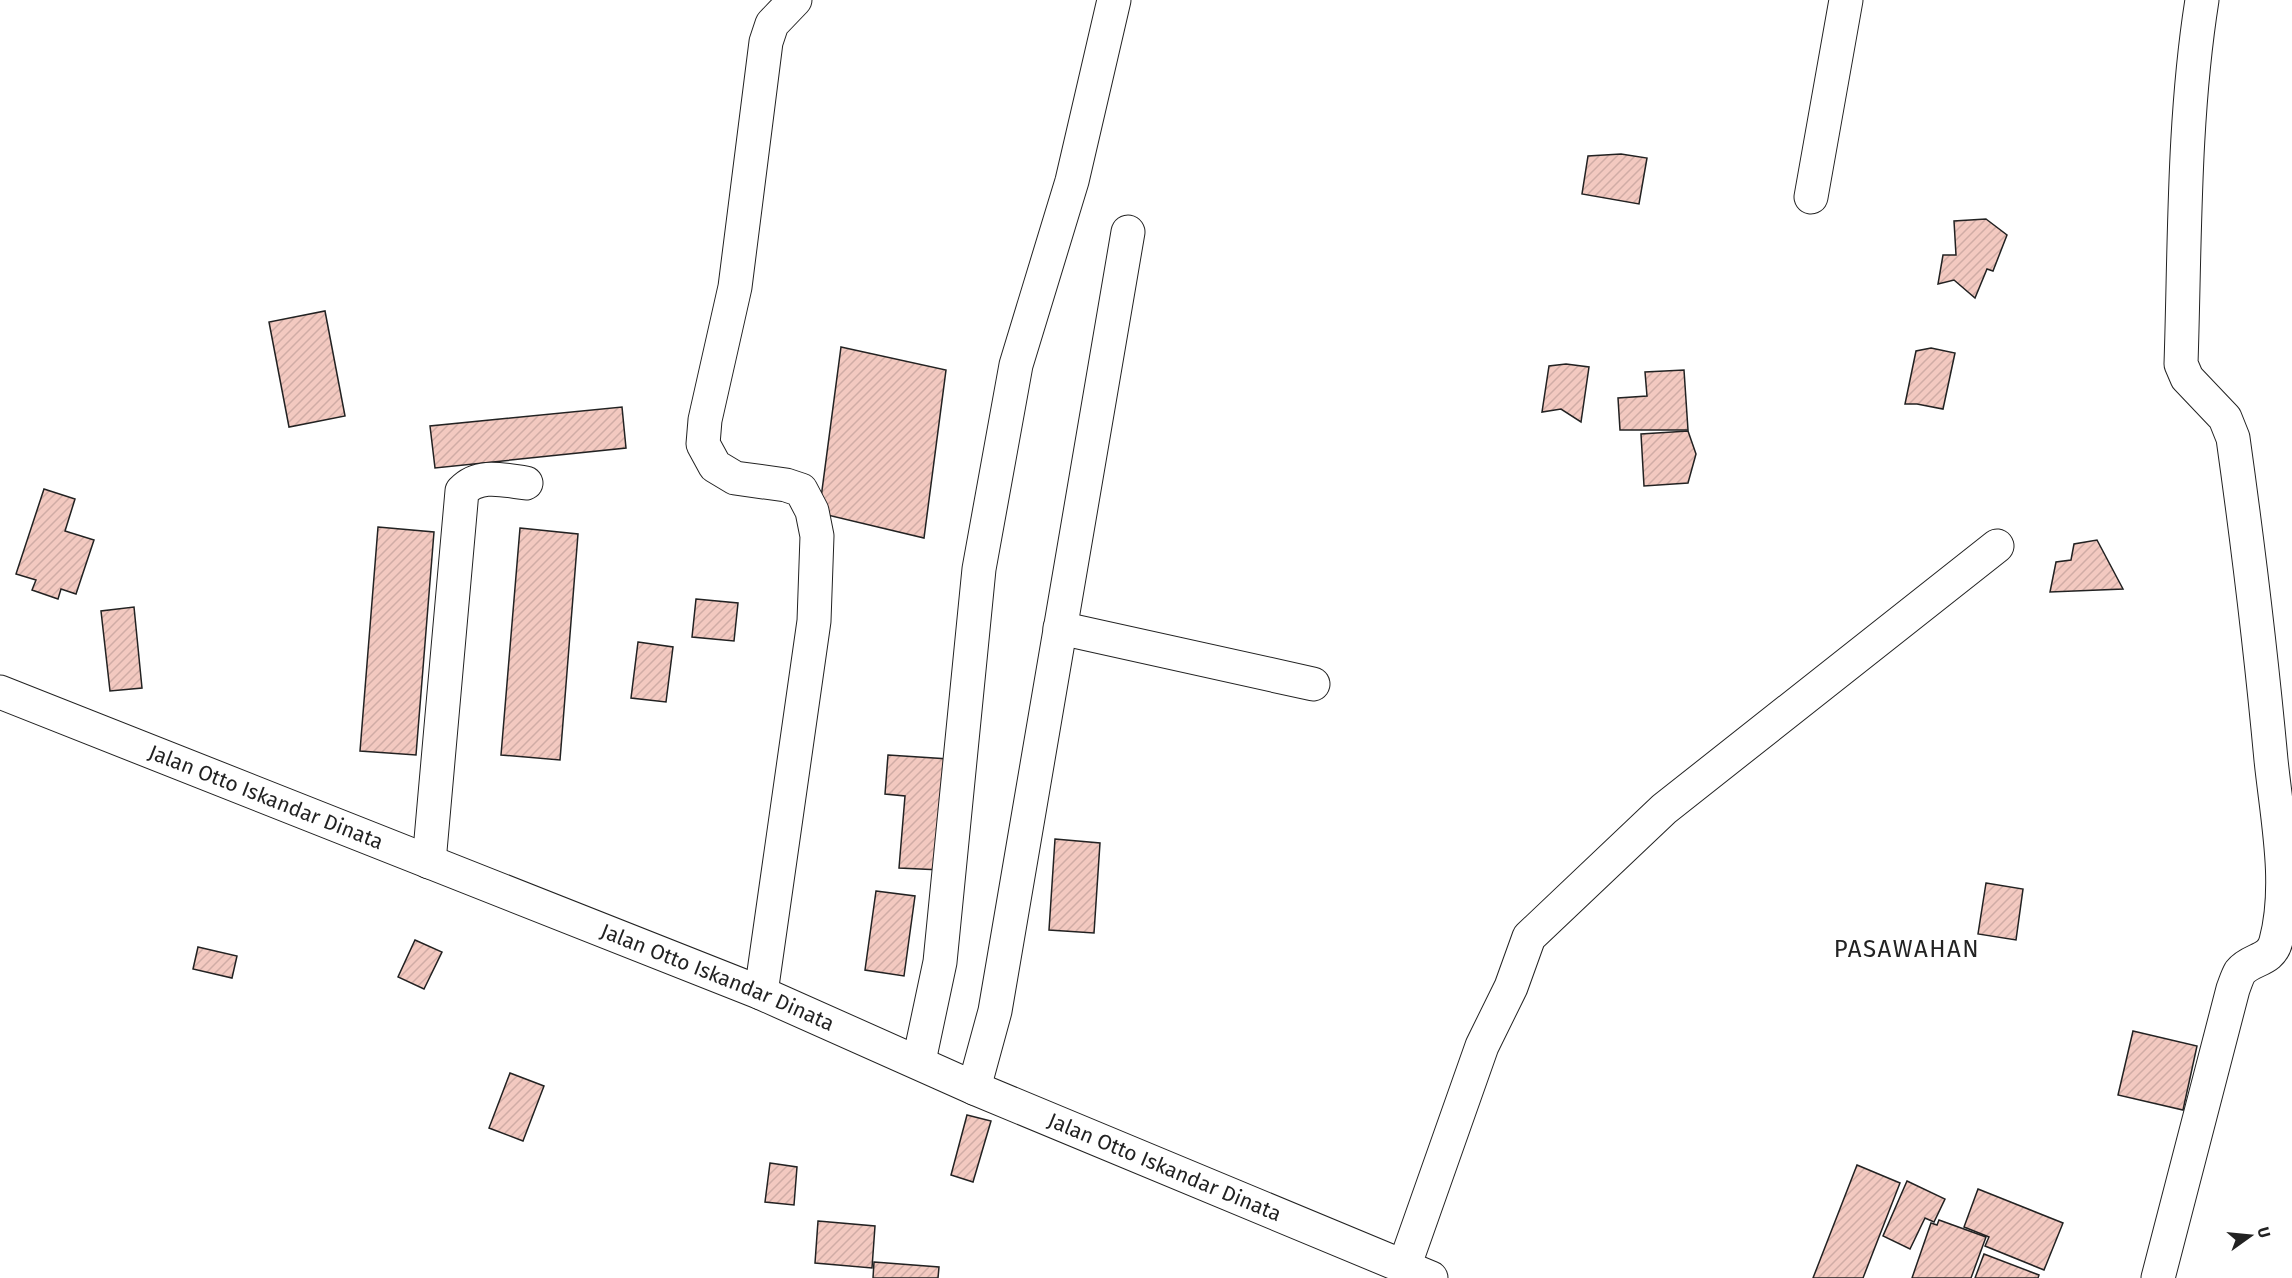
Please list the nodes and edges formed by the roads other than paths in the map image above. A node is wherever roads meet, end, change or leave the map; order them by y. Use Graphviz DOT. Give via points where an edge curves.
graph roads {
  1 [pos="795,0"];
  2 [pos="1114,0"];
  3 [pos="1846,0"];
  4 [pos="2202,0"];
  5 [pos="1811,197"];
  6 [pos="1128,232"];
  7 [pos="526,483"];
  8 [pos="1997,546"];
  9 [pos="1060,628"];
  10 [pos="1313,684"];
  11 [pos="0,692"];
  12 [pos="429,862"];
  13 [pos="2286,870"];
  14 [pos="761,993"];
  15 [pos="919,1061"];
  16 [pos="974,1088"];
  17 [pos="1418,1272"];
  18 [pos="2158,1278"];
  1 -- 14 [label="street" via="772,24 766,42 735,287 703,444 715,466 735,478 801,490 813,511 817,536 814,621"];
  2 -- 15 [label="street" via="1072,181 1014,377 979,569 940,962"];
  3 -- 5 [label="street"];
  4 -- 13 [label="street" via="2189,112 2181,364 2187,378 2225,418 2233,438"];
  6 -- 9 [label="street"];
  7 -- 12 [label="street" via="488,478 469,484 462,491"];
  8 -- 17 [label="street" via="1664,809 1529,937 1511,987 1482,1046"];
  9 -- 10 [label="street"];
  9 -- 16 [label="street" via="995,1011"];
  11 -- 12 [label="street, Jalan Otto Iskandar Dinata"];
  12 -- 14 [label="street, Jalan Otto Iskandar Dinata"];
  13 -- 18 [label="street" via="2276,943 2268,956 2239,973 2233,989"];
  14 -- 15 [label="street, Jalan Otto Iskandar Dinata"];
  15 -- 16 [label="street, Jalan Otto Iskandar Dinata"];
  16 -- 17 [label="street, Jalan Otto Iskandar Dinata"];
}
